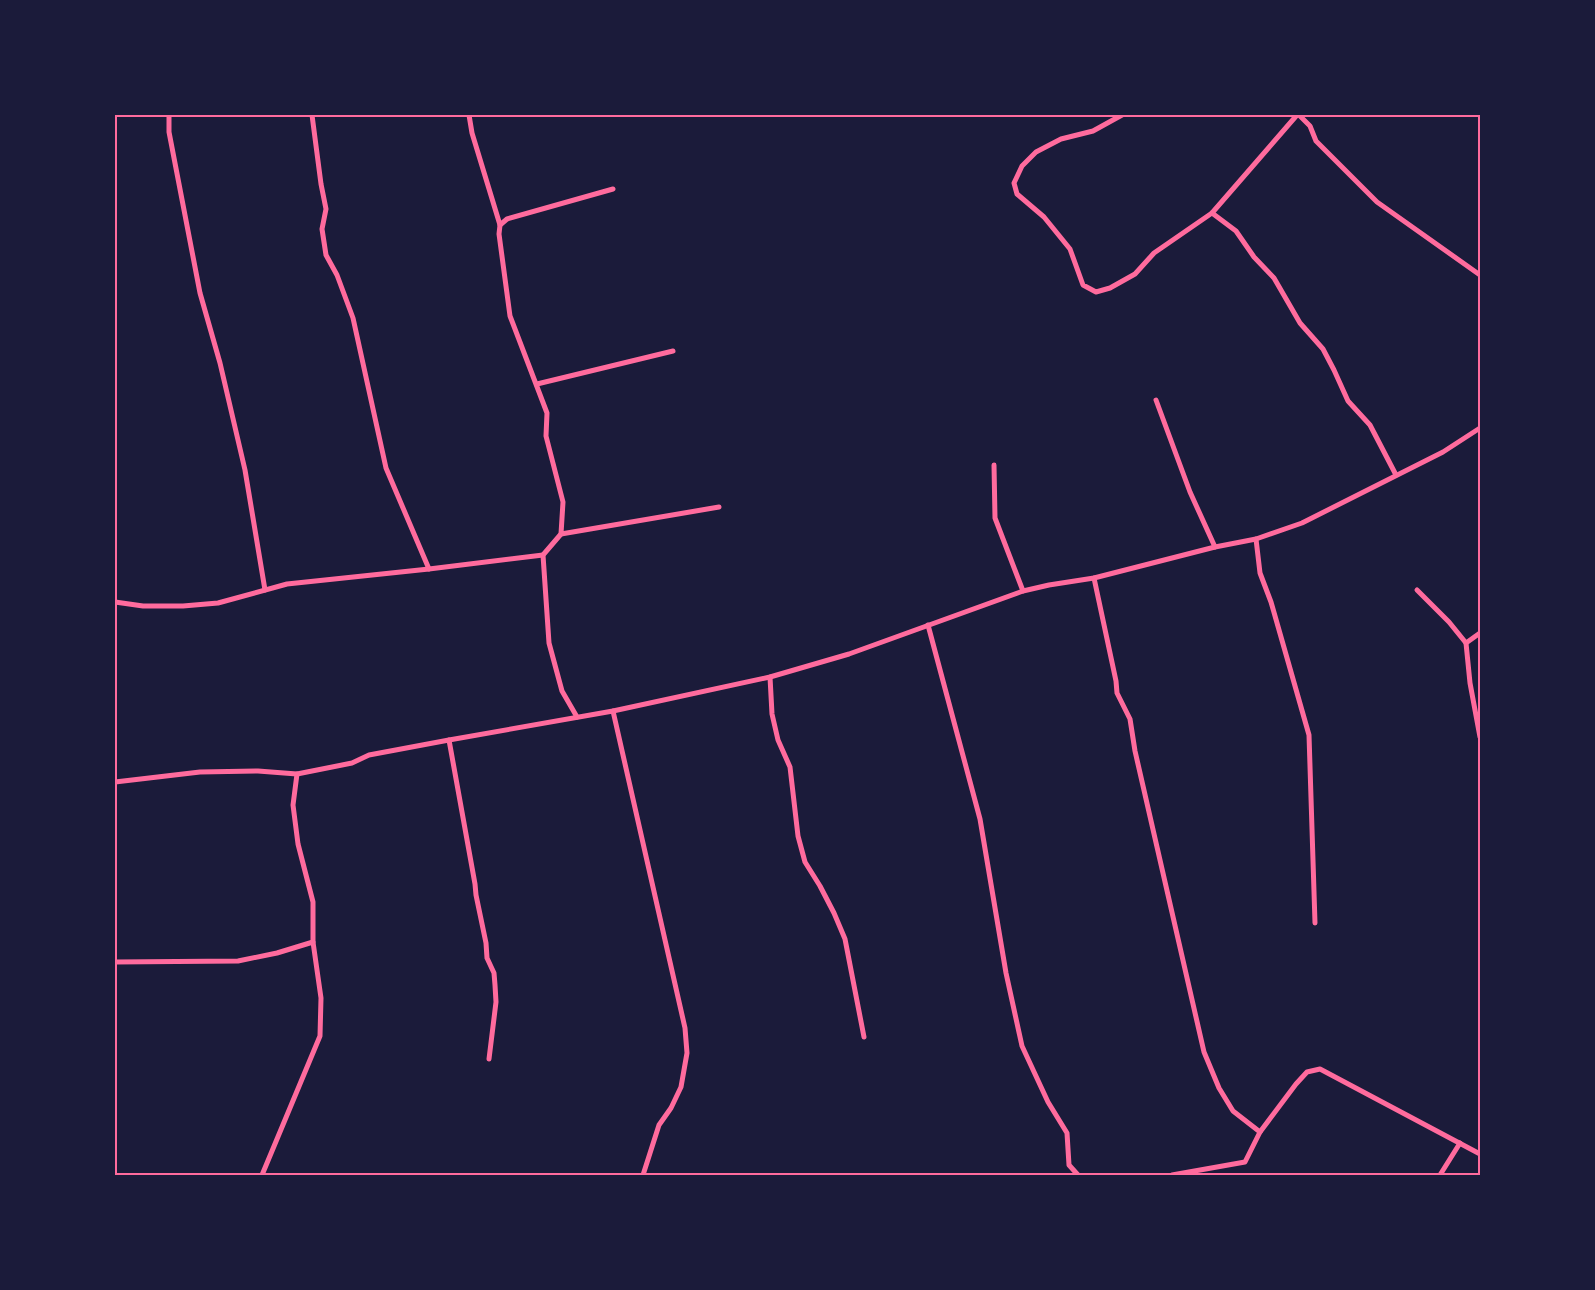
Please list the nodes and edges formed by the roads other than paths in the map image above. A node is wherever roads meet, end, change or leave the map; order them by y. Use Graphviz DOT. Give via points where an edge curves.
graph roads {
  1 [pos="169,115"];
  2 [pos="312,115"];
  3 [pos="469,115"];
  4 [pos="1122,115"];
  5 [pos="1298,115"];
  6 [pos="614,189"];
  7 [pos="1212,213"];
  8 [pos="500,226"];
  9 [pos="1480,275"];
  10 [pos="673,350"];
  11 [pos="537,384"];
  12 [pos="1156,400"];
  13 [pos="1480,428"];
  14 [pos="994,465"];
  15 [pos="1396,475"];
  16 [pos="719,507"];
  17 [pos="560,534"];
  18 [pos="1256,539"];
  19 [pos="1215,547"];
  20 [pos="543,555"];
  21 [pos="429,569"];
  22 [pos="1094,578"];
  23 [pos="265,590"];
  24 [pos="1418,590"];
  25 [pos="1023,591"];
  26 [pos="115,602"];
  27 [pos="928,625"];
  28 [pos="1480,633"];
  29 [pos="1466,644"];
  30 [pos="770,677"];
  31 [pos="613,711"];
  32 [pos="577,718"];
  33 [pos="1480,737"];
  34 [pos="448,740"];
  35 [pos="297,774"];
  36 [pos="115,782"];
  37 [pos="1315,923"];
  38 [pos="313,942"];
  39 [pos="115,962"];
  40 [pos="864,1037"];
  41 [pos="489,1059"];
  42 [pos="1260,1132"];
  43 [pos="1460,1144"];
  44 [pos="1480,1154"];
  45 [pos="262,1175"];
  46 [pos="643,1175"];
  47 [pos="1078,1175"];
  48 [pos="1172,1175"];
  49 [pos="1440,1175"];
  1 -- 23 [label="street" via="169,132 198,284 245,470"];
  2 -- 21 [label="street" via="326,209 322,229 326,255 337,275 352,318 386,468"];
  3 -- 8 [label="street"];
  4 -- 7 [label="street" via="1093,131 1061,140 1036,152 1022,166 1014,183 1017,194 1044,217 1070,249 1082,285 1096,292 1110,288 1135,274 1154,253"];
  5 -- 7 [label="street"];
  5 -- 9 [label="street" via="1310,126 1316,141 1377,202"];
  6 -- 8 [label="street" via="507,219"];
  7 -- 15 [label="street" via="1236,231 1274,278 1300,323 1322,349 1348,401 1370,426"];
  8 -- 11 [label="street" via="510,316"];
  10 -- 11 [label="street"];
  11 -- 17 [label="street" via="548,413 546,436 563,502"];
  12 -- 19 [label="street" via="1190,492"];
  13 -- 15 [label="street" via="1443,452"];
  14 -- 25 [label="street" via="995,518"];
  15 -- 18 [label="street" via="1302,523"];
  16 -- 17 [label="street"];
  17 -- 20 [label="street"];
  18 -- 19 [label="street"];
  18 -- 37 [label="street" via="1260,573 1309,735"];
  19 -- 22 [label="street"];
  20 -- 21 [label="street"];
  20 -- 32 [label="street" via="549,643 562,691"];
  21 -- 23 [label="street" via="287,584"];
  22 -- 25 [label="street"];
  22 -- 42 [label="street" via="1117,693 1130,719 1204,1052 1233,1111"];
  23 -- 26 [label="street" via="218,603 183,606"];
  24 -- 29 [label="street"];
  25 -- 27 [label="street"];
  27 -- 30 [label="street" via="848,654"];
  27 -- 47 [label="street" via="980,819 1022,1046 1048,1102 1067,1133 1069,1165"];
  28 -- 29 [label="street"];
  29 -- 33 [label="street"];
  30 -- 31 [label="street"];
  30 -- 40 [label="street" via="772,714 778,740 790,767 804,862 820,886 845,939"];
  31 -- 32 [label="street"];
  31 -- 46 [label="street" via="685,1028 687,1053 681,1087 660,1125"];
  32 -- 34 [label="street"];
  34 -- 35 [label="street" via="369,755 352,763"];
  34 -- 41 [label="street" via="487,958 494,973 496,1002"];
  35 -- 36 [label="street" via="200,772"];
  35 -- 38 [label="street" via="293,805 298,844 313,902"];
  38 -- 39 [label="street" via="238,961"];
  38 -- 45 [label="street" via="320,998 320,1036"];
  42 -- 43 [label="street" via="1307,1072 1320,1068"];
  42 -- 48 [label="street" via="1245,1162"];
  43 -- 44 [label="street"];
  43 -- 49 [label="street"];
}
